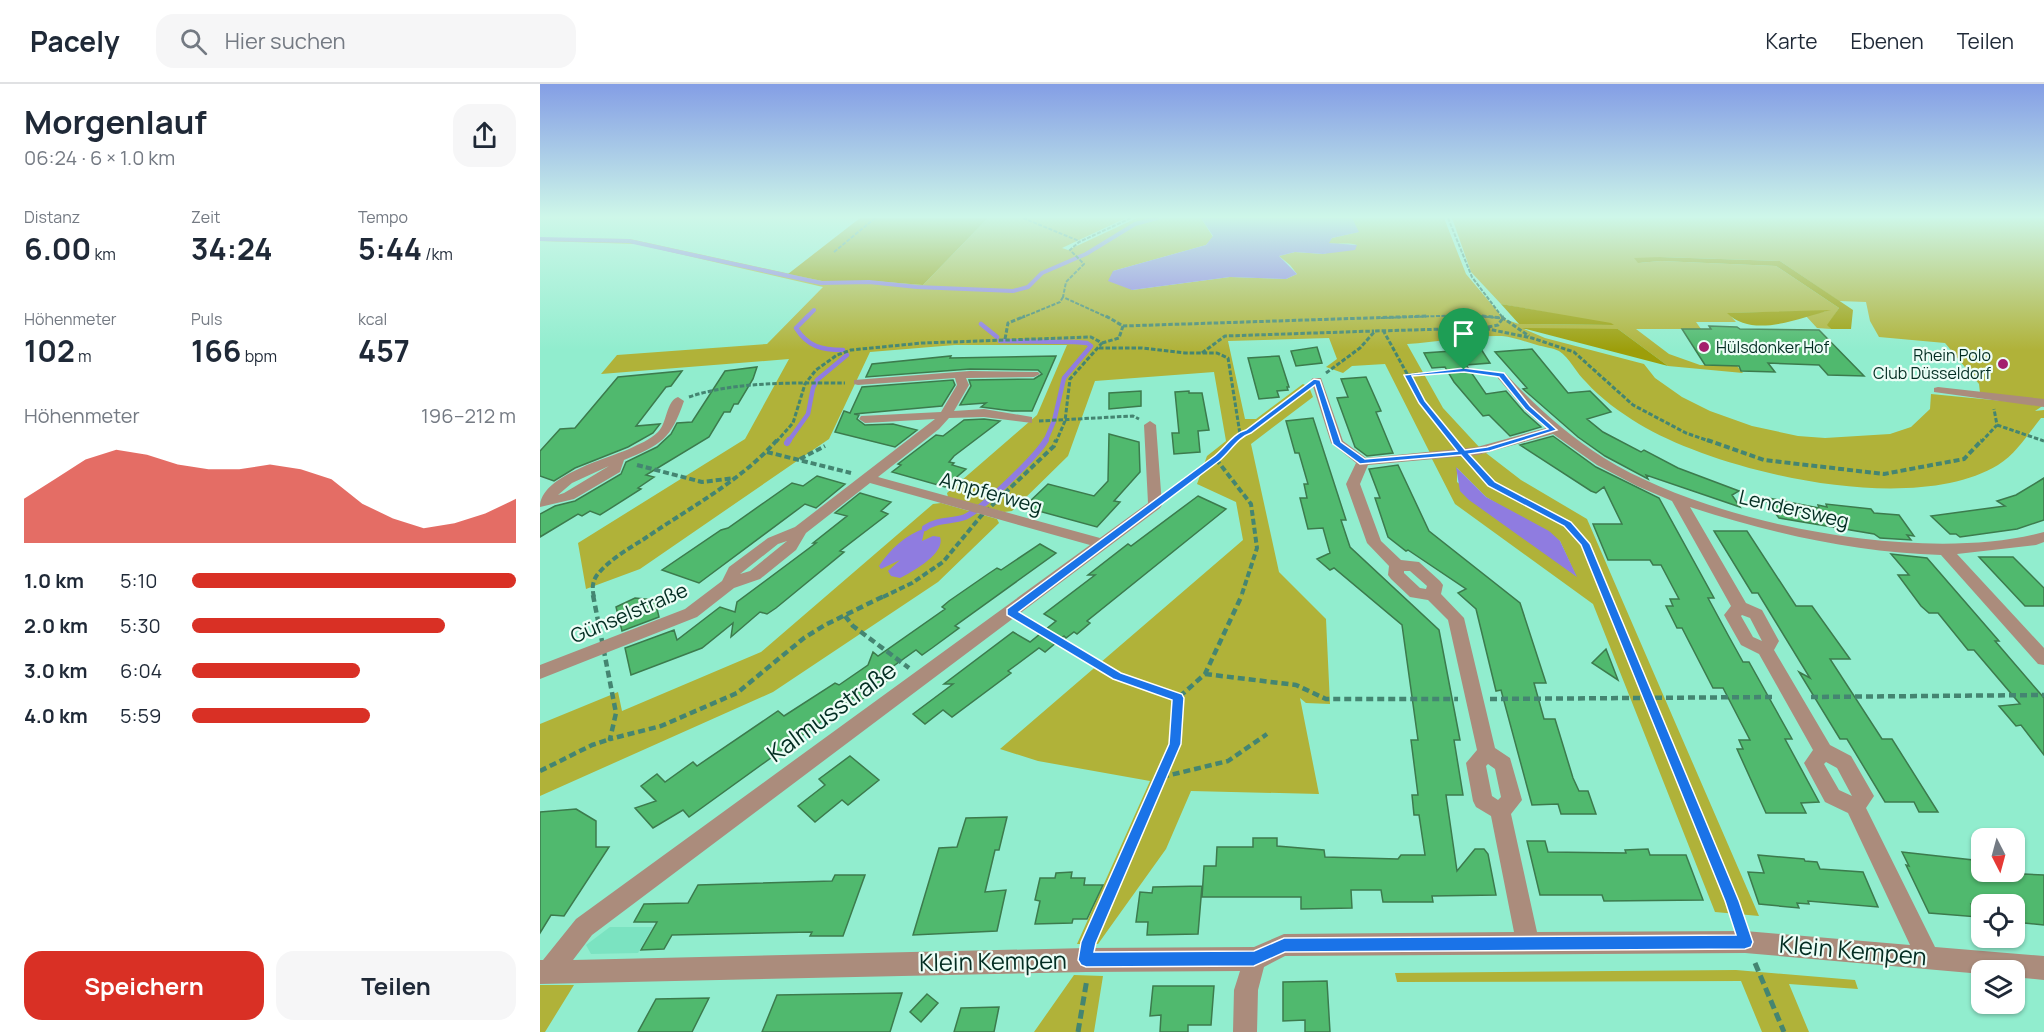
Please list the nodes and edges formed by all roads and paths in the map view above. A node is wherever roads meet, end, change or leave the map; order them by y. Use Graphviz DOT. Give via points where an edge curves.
graph roads {
  1 [pos="1082,262"];
  2 [pos="1466,262"];
  3 [pos="1063,297"];
  4 [pos="1503,318"];
  5 [pos="1123,326"];
  6 [pos="1483,328"];
  7 [pos="1383,330"];
  8 [pos="1375,331"];
  9 [pos="1533,338"];
  10 [pos="1005,339"];
  11 [pos="1102,343"];
  12 [pos="1098,348"];
  13 [pos="1202,353"];
  14 [pos="1034,374"];
  15 [pos="959,375"];
  16 [pos="1407,375"];
  17 [pos="1501,375"];
  18 [pos="1317,380"];
  19 [pos="858,382"];
  20 [pos="1938,390"];
  21 [pos="1989,397"];
  22 [pos="678,401"];
  23 [pos="2044,403"];
  24 [pos="946,414"];
  25 [pos="865,419"];
  26 [pos="1028,420"];
  27 [pos="1048,421"];
  28 [pos="1150,425"];
  29 [pos="1997,425"];
  30 [pos="1553,430"];
  31 [pos="1240,434"];
  32 [pos="2044,441"];
  33 [pos="825,446"];
  34 [pos="767,452"];
  35 [pos="1463,453"];
  36 [pos="618,459"];
  37 [pos="1216,459"];
  38 [pos="800,460"];
  39 [pos="1363,462"];
  40 [pos="735,477"];
  41 [pos="868,478"];
  42 [pos="1677,497"];
  43 [pos="543,502"];
  44 [pos="1155,505"];
  45 [pos="977,511"];
  46 [pos="2044,537"];
  47 [pos="1103,544"];
  48 [pos="1945,550"];
  49 [pos="591,588"];
  50 [pos="1011,612"];
  51 [pos="845,616"];
  52 [pos="603,648"];
  53 [pos="2044,659"];
  54 [pos="540,672"];
  55 [pos="1205,674"];
  56 [pos="922,678"];
  57 [pos="2044,695"];
  58 [pos="1792,697"];
  59 [pos="1178,698"];
  60 [pos="1648,698"];
  61 [pos="1476,699"];
  62 [pos="1267,734"];
  63 [pos="610,739"];
  64 [pos="1823,751"];
  65 [pos="1487,753"];
  66 [pos="540,771"];
  67 [pos="1162,777"];
  68 [pos="1855,807"];
  69 [pos="1500,811"];
  70 [pos="1745,942"];
  71 [pos="1528,943"];
  72 [pos="1928,958"];
  73 [pos="1254,959"];
  74 [pos="1086,960"];
  75 [pos="2044,968"];
  76 [pos="545,972"];
  77 [pos="1078,1032"];
  78 [pos="1245,1032"];
  79 [pos="1784,1032"];
  1 -- 3 [label="path" via="1069,277"];
  2 -- 4 [label="path" via="1472,277"];
  3 -- 5 [label="path" via="1101,312"];
  3 -- 10 [label="path" via="1060,302 1008,323"];
  4 -- 5 [label="path" via="1467,315"];
  4 -- 6 [label="path" via="1498,325"];
  4 -- 9 [label="path"];
  5 -- 11 [label="path" via="1119,338"];
  6 -- 7 [label="path"];
  6 -- 9 [label="path"];
  7 -- 8 [label="path"];
  7 -- 16 [label="path"];
  8 -- 13 [label="path" via="1225,336"];
  8 -- 18 [label="path" via="1360,348"];
  9 -- 29 [label="path" via="1574,352 1633,405 1675,428 1764,460 1884,474 1964,459"];
  12 -- 13 [label="path"];
  13 -- 31 [label="path" via="1228,358"];
  14 -- 15 [label="street"];
  15 -- 19 [label="street"];
  15 -- 24 [label="street, Günselstraße" via="963,385"];
  16 -- 17 [label="path" via="1464,370"];
  16 -- 35 [label="path"];
  17 -- 30 [label="street, Lendersweg" via="1527,407"];
  18 -- 31 [label="path"];
  18 -- 39 [label="street" via="1337,444"];
  19 -- 22 [label="path" via="786,383 704,392"];
  20 -- 21 [label="street"];
  21 -- 23 [label="street"];
  21 -- 29 [label="path"];
  22 -- 36 [label="street" via="662,434"];
  24 -- 25 [label="street"];
  24 -- 26 [label="street" via="994,413"];
  24 -- 41 [label="street, Günselstraße" via="930,432"];
  27 -- 28 [label="path" via="1133,416"];
  28 -- 44 [label="street"];
  29 -- 32 [label="path"];
  30 -- 35 [label="street"];
  30 -- 42 [label="street, Lendersweg" via="1608,467"];
  31 -- 37 [label="path"];
  33 -- 38 [label="path"];
  34 -- 38 [label="path"];
  35 -- 39 [label="street"];
  35 -- 60 [label="path" via="1491,484 1568,524 1585,544"];
  36 -- 40 [label="path" via="702,482"];
  36 -- 43 [label="street" via="615,469 569,496"];
  37 -- 44 [label="path"];
  37 -- 55 [label="path" via="1251,504 1257,548 1244,591"];
  38 -- 41 [label="path"];
  39 -- 61 [label="street" via="1354,491 1372,542 1397,565 1413,566 1435,585 1433,595 1456,618"];
  41 -- 45 [label="street, Ampferweg"];
  41 -- 52 [label="street, Günselstraße" via="800,530 773,541 734,571 729,584 691,613"];
  42 -- 48 [label="street, Lendersweg" via="1754,524 1861,544"];
  42 -- 58 [label="street" via="1740,607 1756,614 1771,641 1765,650"];
  44 -- 47 [label="street, Kalmusstraße"];
  45 -- 47 [label="street, Ampferweg"];
  45 -- 51 [label="path" via="943,562 886,597"];
  46 -- 48 [label="street, Lendersweg"];
  47 -- 50 [label="street, Kalmusstraße"];
  48 -- 53 [label="street"];
  49 -- 52 [label="path"];
  50 -- 56 [label="street, Kalmusstraße"];
  50 -- 59 [label="path" via="1117,676"];
  51 -- 56 [label="path"];
  51 -- 63 [label="path" via="804,638 753,682 721,701 661,726"];
  52 -- 54 [label="street, Günselstraße"];
  52 -- 63 [label="path" via="616,713"];
  55 -- 59 [label="path"];
  55 -- 61 [label="path" via="1296,685 1326,699"];
  56 -- 76 [label="street, Kalmusstraße" via="584,927"];
  57 -- 58 [label="path"];
  58 -- 60 [label="path"];
  58 -- 64 [label="street"];
  59 -- 67 [label="path" via="1175,744"];
  60 -- 61 [label="path"];
  60 -- 70 [label="path" via="1732,901"];
  61 -- 65 [label="street"];
  62 -- 67 [label="path" via="1228,761"];
  63 -- 66 [label="path"];
  64 -- 68 [label="street" via="1844,762 1864,796"];
  64 -- 68 [label="street" via="1814,763 1832,796"];
  65 -- 69 [label="street" via="1503,764 1510,791 1512,800"];
  65 -- 69 [label="street" via="1476,763 1483,801"];
  67 -- 74 [label="path" via="1088,942"];
  68 -- 72 [label="street"];
  69 -- 71 [label="street"];
  70 -- 71 [label="street, Klein Kempen"];
  70 -- 72 [label="street, Klein Kempen"];
  70 -- 79 [label="path"];
  71 -- 73 [label="street, Klein Kempen" via="1284,945"];
  72 -- 75 [label="street, Klein Kempen"];
  73 -- 74 [label="street, Klein Kempen"];
  73 -- 78 [label="street" via="1246,990"];
  74 -- 76 [label="street, Klein Kempen"];
  74 -- 77 [label="path"];
}
